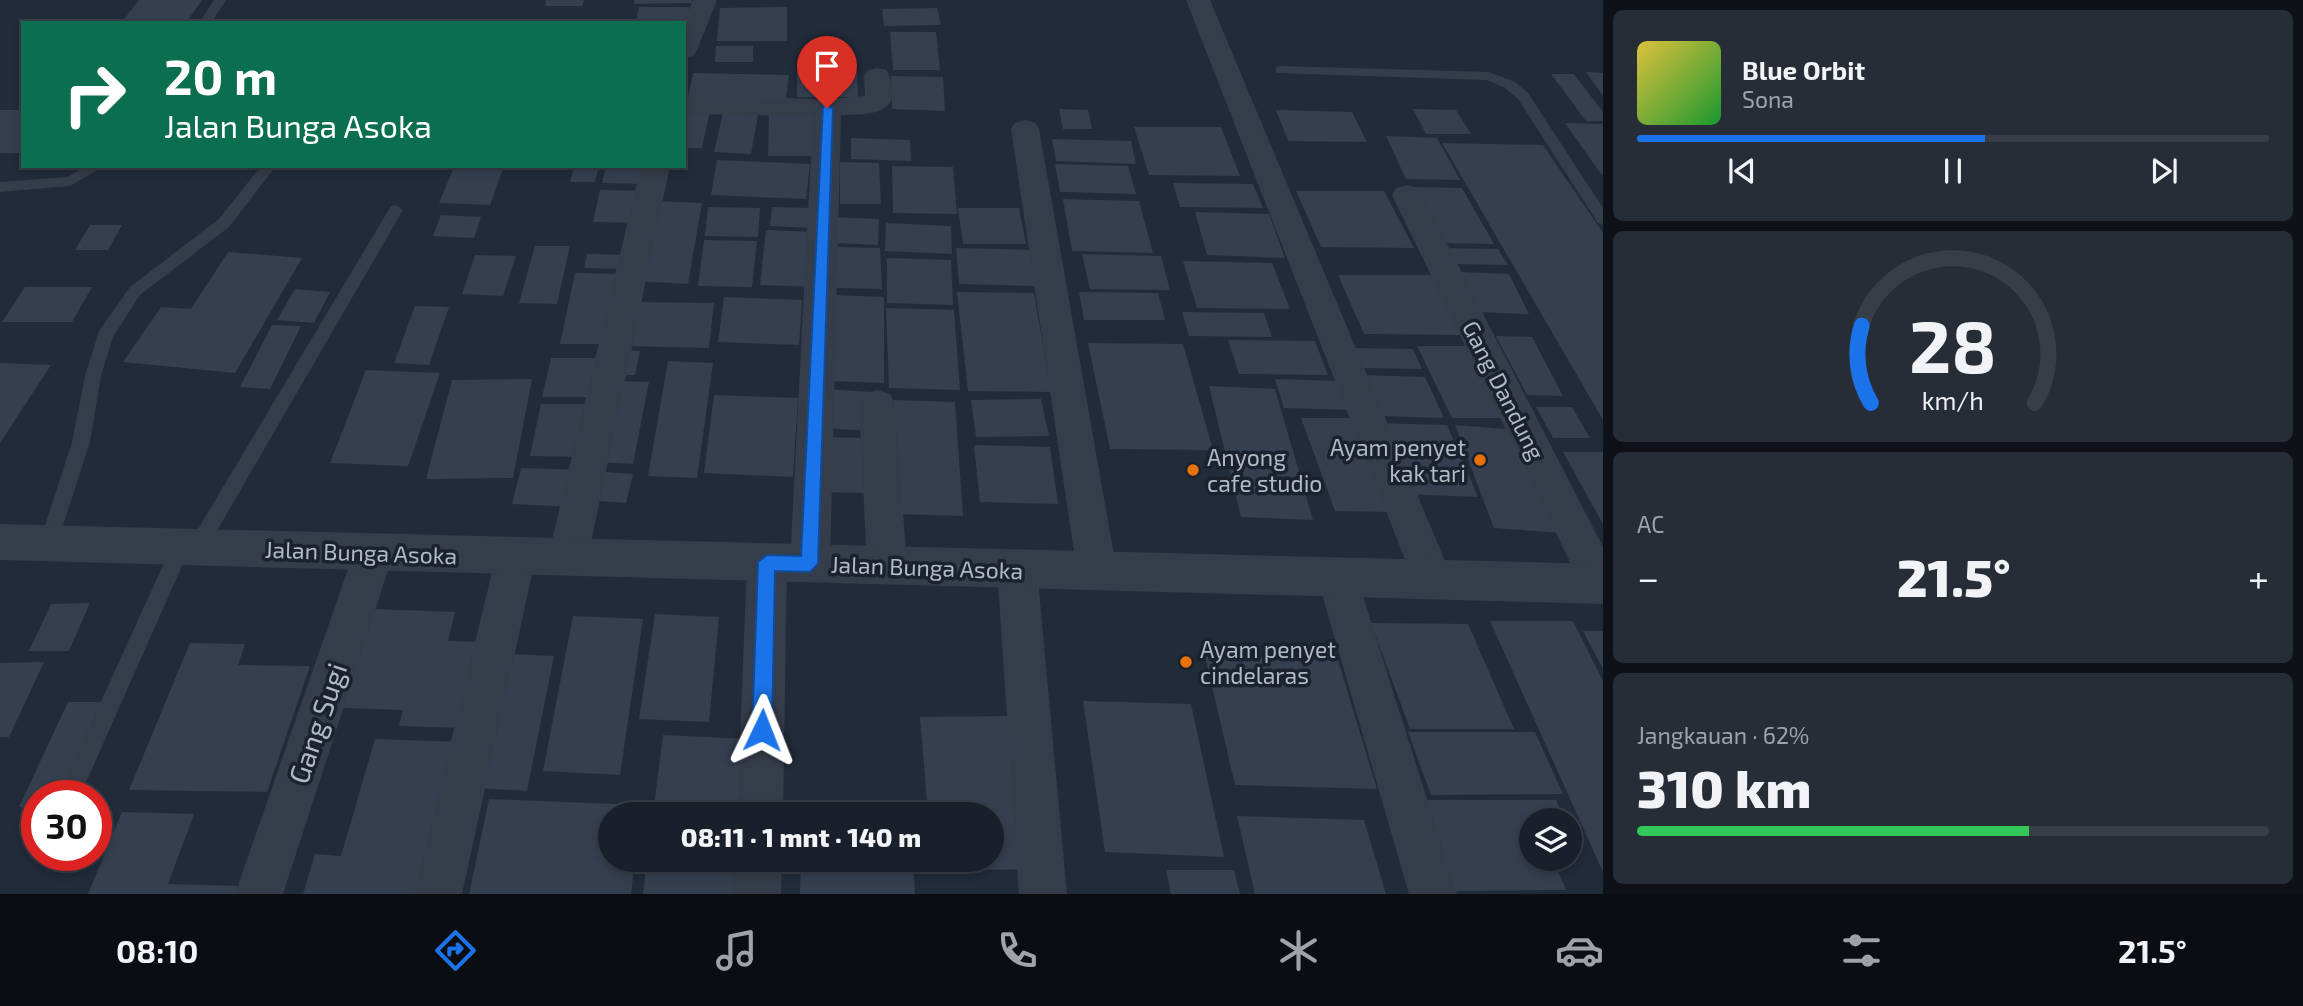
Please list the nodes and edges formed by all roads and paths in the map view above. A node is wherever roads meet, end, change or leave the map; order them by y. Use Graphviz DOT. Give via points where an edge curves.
graph roads {
  1 [pos="220,0"];
  2 [pos="705,0"];
  3 [pos="1198,0"];
  4 [pos="206,21"];
  5 [pos="686,45"];
  6 [pos="1280,70"];
  7 [pos="877,76"];
  8 [pos="686,105"];
  9 [pos="827,108"];
  10 [pos="1025,129"];
  11 [pos="93,168"];
  12 [pos="267,168"];
  13 [pos="656,168"];
  14 [pos="0,187"];
  15 [pos="1407,195"];
  16 [pos="396,210"];
  17 [pos="1603,219"];
  18 [pos="877,404"];
  19 [pos="0,542"];
  20 [pos="48,544"];
  21 [pos="189,547"];
  22 [pos="374,552"];
  23 [pos="516,556"];
  24 [pos="568,557"];
  25 [pos="767,562"];
  26 [pos="810,564"];
  27 [pos="887,566"];
  28 [pos="1017,569"];
  29 [pos="1097,572"];
  30 [pos="1337,578"];
  31 [pos="1433,580"];
  32 [pos="1602,584"];
  33 [pos="77,780"];
  34 [pos="760,802"];
  35 [pos="758,872"];
  36 [pos="259,894"];
  37 [pos="438,894"];
  38 [pos="757,894"];
  39 [pos="1043,894"];
  40 [pos="1433,894"];
  1 -- 4 [label="lane"];
  2 -- 5 [label="street"];
  3 -- 31 [label="street"];
  6 -- 17 [label="lane" via="1489,76 1510,85 1523,96"];
  7 -- 9 [label="street" via="879,100 873,104"];
  8 -- 9 [label="street"];
  9 -- 26 [label="street"];
  10 -- 29 [label="street"];
  11 -- 14 [label="lane" via="70,181"];
  12 -- 20 [label="lane" via="224,223 135,291 105,335 81,442"];
  13 -- 24 [label="street"];
  15 -- 32 [label="street, Gang Dandung"];
  16 -- 21 [label="lane"];
  18 -- 27 [label="street"];
  19 -- 20 [label="street, Jalan Bunga Asoka"];
  20 -- 21 [label="street, Jalan Bunga Asoka"];
  21 -- 22 [label="street, Jalan Bunga Asoka"];
  21 -- 33 [label="lane"];
  22 -- 23 [label="street, Jalan Bunga Asoka"];
  22 -- 36 [label="street, Gang Sugi"];
  23 -- 24 [label="street, Jalan Bunga Asoka"];
  23 -- 37 [label="street"];
  24 -- 25 [label="street, Jalan Bunga Asoka"];
  25 -- 26 [label="street, Jalan Bunga Asoka"];
  25 -- 34 [label="street"];
  26 -- 27 [label="street, Jalan Bunga Asoka"];
  27 -- 28 [label="street, Jalan Bunga Asoka"];
  28 -- 29 [label="street, Jalan Bunga Asoka"];
  28 -- 39 [label="street"];
  29 -- 30 [label="street, Jalan Bunga Asoka"];
  30 -- 31 [label="street, Jalan Bunga Asoka"];
  30 -- 40 [label="street"];
  31 -- 32 [label="street, Jalan Bunga Asoka"];
  35 -- 38 [label="street"];
}
